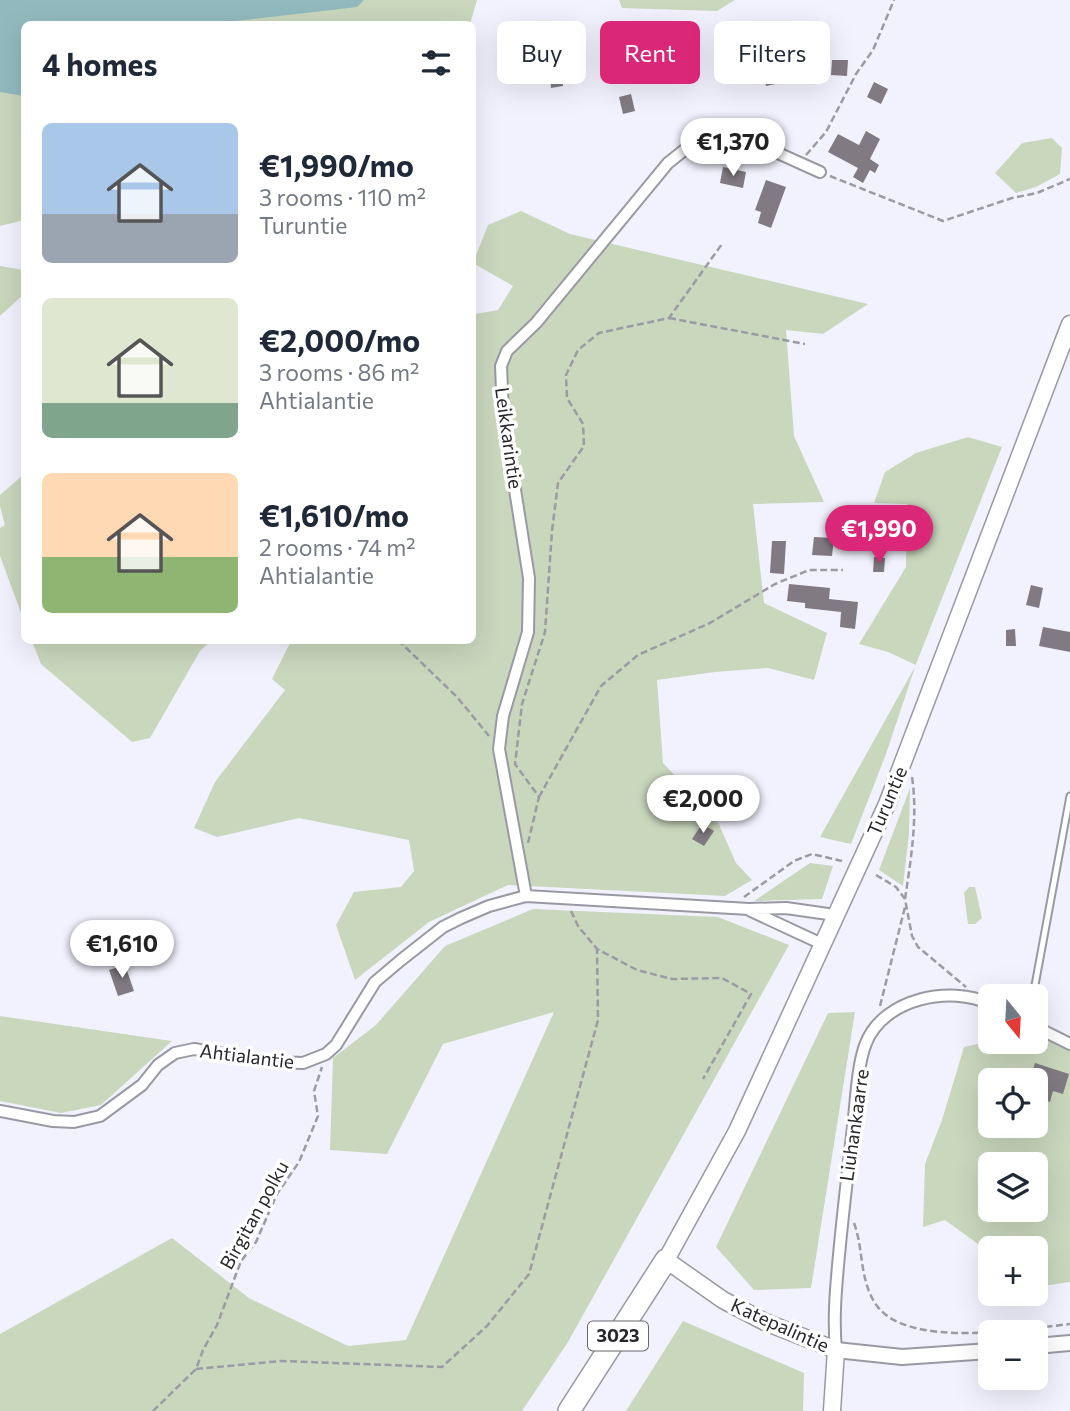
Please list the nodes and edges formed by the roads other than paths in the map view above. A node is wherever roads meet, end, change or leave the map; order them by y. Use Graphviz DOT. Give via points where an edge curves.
graph roads {
  1 [pos="820,172"];
  2 [pos="1070,324"];
  3 [pos="1070,796"];
  4 [pos="526,896"];
  5 [pos="749,909"];
  6 [pos="835,915"];
  7 [pos="822,944"];
  8 [pos="1035,984"];
  9 [pos="978,998"];
  10 [pos="1048,1033"];
  11 [pos="1070,1044"];
  12 [pos="0,1111"];
  13 [pos="666,1260"];
  14 [pos="1070,1343"];
  15 [pos="1048,1345"];
  16 [pos="836,1350"];
  17 [pos="978,1352"];
  18 [pos="569,1411"];
  19 [pos="832,1411"];
  1 -- 4 [label="street, Leikkarintie" via="729,131 707,132 668,163 536,323 507,351 501,366 502,403 529,578 528,632 503,716 499,749"];
  2 -- 6 [label="main road, Turuntie" via="887,804"];
  3 -- 8 [label="lane"];
  4 -- 5 [label="street"];
  4 -- 12 [label="street, Ahtialantie" via="489,906 443,927 401,960 375,982 326,1054 303,1063 271,1062 194,1049 175,1053 158,1065 142,1084 100,1116 74,1122"];
  5 -- 6 [label="street" via="786,908"];
  5 -- 7 [label="street"];
  6 -- 7 [label="main road, Turuntie"];
  7 -- 13 [label="main road, Turuntie" via="731,1142"];
  9 -- 16 [label="street, Liuhankaarre" via="954,994 925,998 899,1009 866,1043 853,1121 833,1320"];
  10 -- 11 [label="street"];
  13 -- 16 [label="main road, Katepalintie" via="723,1300"];
  13 -- 18 [label="highway, 3023"];
  14 -- 15 [label="street"];
  16 -- 17 [label="street, Katepalintie" via="902,1357"];
  16 -- 19 [label="main road"];
}
